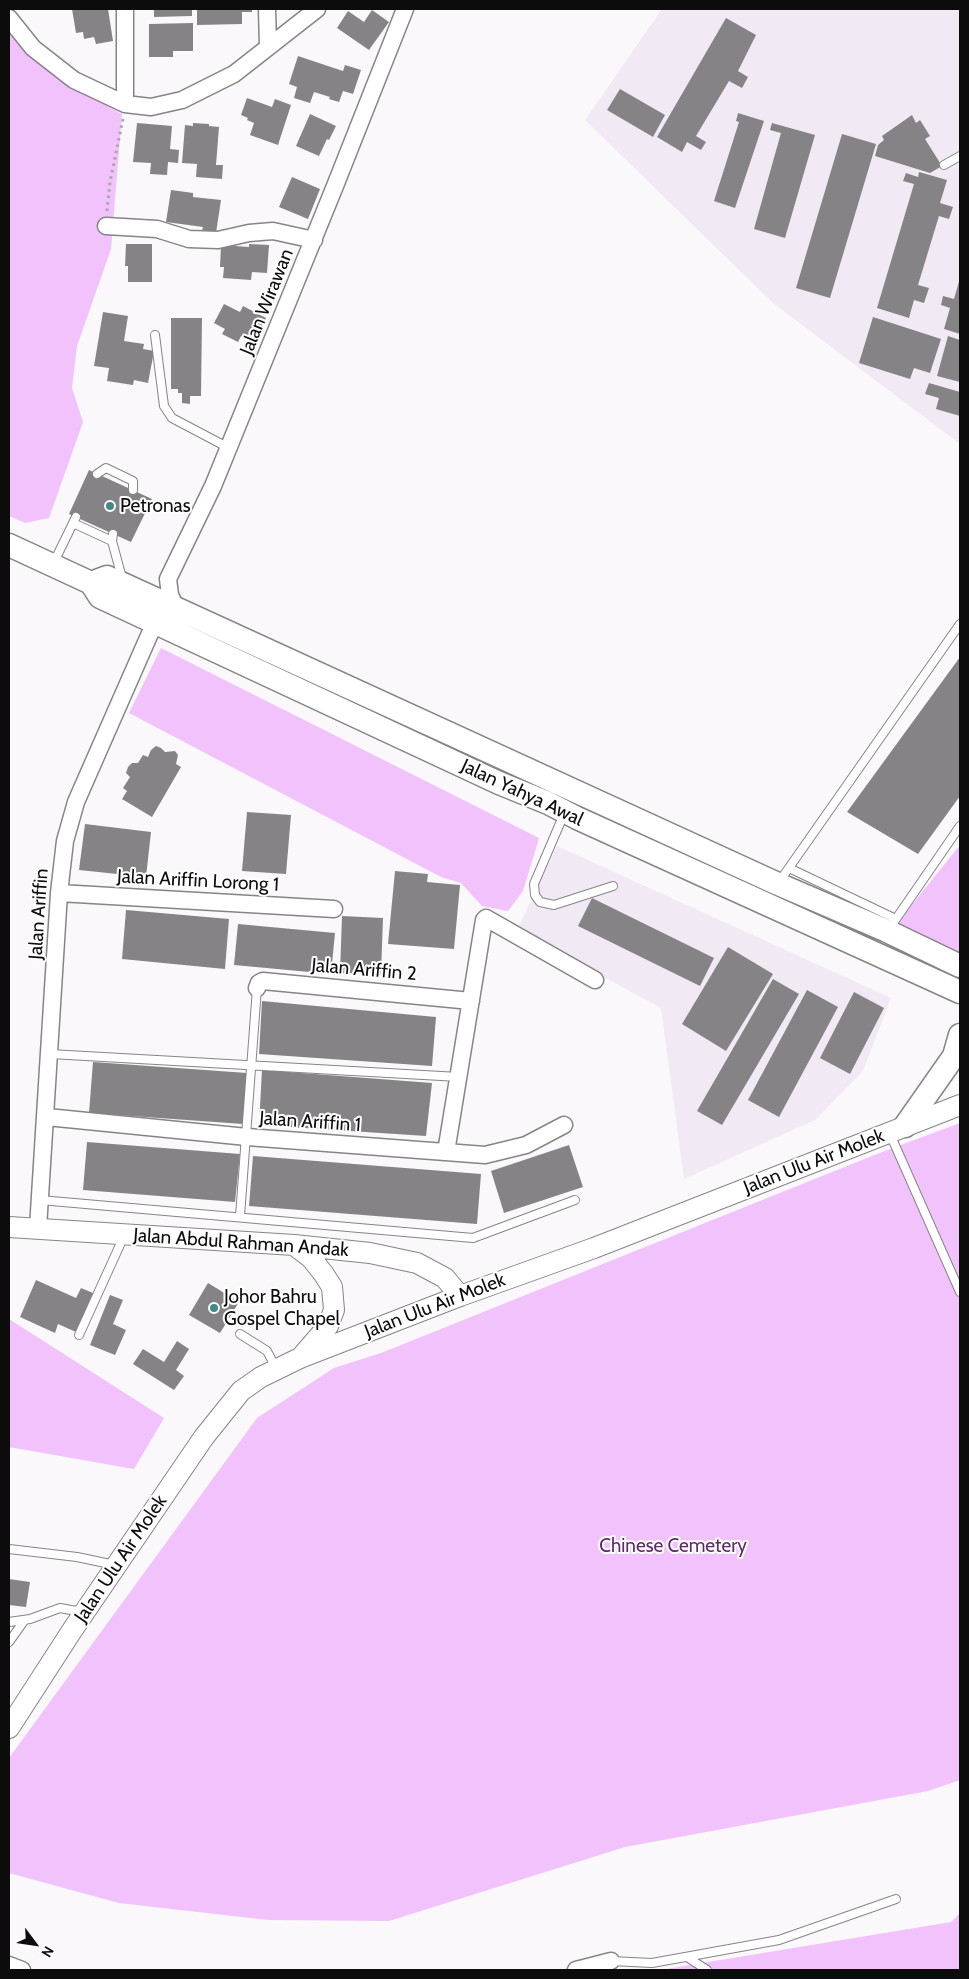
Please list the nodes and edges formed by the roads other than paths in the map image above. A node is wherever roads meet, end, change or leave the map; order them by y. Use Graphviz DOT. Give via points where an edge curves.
graph roads {
  1 [pos="125,9"];
  2 [pos="268,9"];
  3 [pos="317,9"];
  4 [pos="405,9"];
  5 [pos="9,18"];
  6 [pos="268,48"];
  7 [pos="125,104"];
  8 [pos="960,156"];
  9 [pos="944,165"];
  10 [pos="106,226"];
  11 [pos="314,240"];
  12 [pos="155,335"];
  13 [pos="229,448"];
  14 [pos="97,474"];
  15 [pos="133,490"];
  16 [pos="9,545"];
  17 [pos="53,564"];
  18 [pos="168,579"];
  19 [pos="91,583"];
  20 [pos="129,586"];
  21 [pos="176,608"];
  22 [pos="155,622"];
  23 [pos="960,624"];
  24 [pos="565,812"];
  25 [pos="960,826"];
  26 [pos="787,871"];
  27 [pos="613,886"];
  28 [pos="59,893"];
  29 [pos="334,909"];
  30 [pos="892,925"];
  31 [pos="960,966"];
  32 [pos="595,980"];
  33 [pos="257,988"];
  34 [pos="951,988"];
  35 [pos="471,1000"];
  36 [pos="960,1012"];
  37 [pos="960,1035"];
  38 [pos="50,1054"];
  39 [pos="252,1065"];
  40 [pos="459,1076"];
  41 [pos="960,1105"];
  42 [pos="47,1117"];
  43 [pos="564,1125"];
  44 [pos="897,1129"];
  45 [pos="247,1137"];
  46 [pos="446,1152"];
  47 [pos="40,1200"];
  48 [pos="575,1200"];
  49 [pos="240,1216"];
  50 [pos="9,1227"];
  51 [pos="38,1228"];
  52 [pos="125,1234"];
  53 [pos="294,1245"];
  54 [pos="960,1292"];
  55 [pos="460,1296"];
  56 [pos="240,1334"];
  57 [pos="79,1335"];
  58 [pos="300,1358"];
  59 [pos="277,1370"];
  60 [pos="9,1549"];
  61 [pos="116,1565"];
  62 [pos="84,1612"];
  63 [pos="24,1620"];
  64 [pos="9,1622"];
  65 [pos="9,1642"];
  66 [pos="9,1728"];
  67 [pos="896,1900"];
  68 [pos="687,1957"];
  69 [pos="611,1961"];
  70 [pos="9,1965"];
  71 [pos="22,1970"];
  72 [pos="576,1970"];
  73 [pos="707,1970"];
  1 -- 7 [label="street"];
  2 -- 6 [label="street"];
  3 -- 6 [label="street"];
  4 -- 11 [label="street, Jalan Wirawan"];
  5 -- 7 [label="street" via="33,48 74,80"];
  6 -- 7 [label="street" via="234,74 182,100 151,107"];
  8 -- 9 [label="lane"];
  10 -- 11 [label="street" via="156,229 188,239 218,240 273,231"];
  11 -- 13 [label="street, Jalan Wirawan"];
  12 -- 13 [label="lane" via="164,406 172,418"];
  13 -- 18 [label="street, Jalan Wirawan"];
  14 -- 15 [label="lane" via="106,468 132,481"];
  16 -- 17 [label="main road, Jalan Yahya Awal"];
  17 -- 19 [label="main road, Jalan Yahya Awal"];
  17 -- 20 [label="lane" via="74,520 112,538"];
  18 -- 20 [label="street" via="154,586"];
  18 -- 21 [label="street"];
  19 -- 20 [label="main road, Jalan Yahya Awal" via="107,577"];
  19 -- 22 [label="main road, Jalan Yahya Awal" via="100,597"];
  20 -- 21 [label="main road, Jalan Yahya Awal"];
  21 -- 26 [label="main road, Jalan Yahya Awal"];
  22 -- 24 [label="main road, Jalan Yahya Awal"];
  22 -- 28 [label="street, Jalan Ariffin" via="76,802 64,841"];
  23 -- 26 [label="lane"];
  24 -- 27 [label="lane" via="534,884 540,902 554,905"];
  24 -- 34 [label="main road, Jalan Yahya Awal"];
  25 -- 30 [label="lane"];
  26 -- 30 [label="main road, Jalan Yahya Awal"];
  28 -- 29 [label="street, Jalan Ariffin Lorong 1"];
  28 -- 38 [label="street, Jalan Ariffin"];
  30 -- 31 [label="main road, Jalan Yahya Awal"];
  32 -- 35 [label="street" via="486,918"];
  33 -- 35 [label="street, Jalan Ariffin 2" via="263,981"];
  33 -- 39 [label="lane"];
  34 -- 36 [label="main road"];
  35 -- 40 [label="street"];
  37 -- 44 [label="main road" via="954,1056"];
  38 -- 39 [label="lane"];
  38 -- 42 [label="street, Jalan Ariffin"];
  39 -- 40 [label="lane"];
  39 -- 45 [label="lane"];
  40 -- 46 [label="street"];
  41 -- 44 [label="street, Jalan Ulu Air Molek"];
  42 -- 45 [label="street, Jalan Ariffin 1"];
  42 -- 47 [label="street, Jalan Ariffin"];
  43 -- 46 [label="street, Jalan Ariffin 1" via="526,1145 485,1155"];
  44 -- 54 [label="lane"];
  44 -- 55 [label="street, Jalan Ulu Air Molek" via="594,1248"];
  45 -- 46 [label="street, Jalan Ariffin 1"];
  45 -- 49 [label="lane"];
  47 -- 49 [label="lane"];
  47 -- 51 [label="street, Jalan Ariffin"];
  48 -- 49 [label="lane" via="473,1238"];
  50 -- 51 [label="street, Jalan Abdul Rahman Andak"];
  51 -- 52 [label="street, Jalan Abdul Rahman Andak"];
  52 -- 53 [label="street, Jalan Abdul Rahman Andak"];
  52 -- 57 [label="lane"];
  53 -- 55 [label="street, Jalan Abdul Rahman Andak" via="410,1261 445,1278"];
  53 -- 58 [label="street" via="311,1258 332,1287 334,1310 328,1326"];
  55 -- 58 [label="street, Jalan Ulu Air Molek"];
  56 -- 59 [label="lane" via="267,1351"];
  58 -- 59 [label="street, Jalan Ulu Air Molek"];
  59 -- 61 [label="street, Jalan Ulu Air Molek" via="241,1391 204,1437"];
  60 -- 61 [label="lane"];
  61 -- 62 [label="street, Jalan Ulu Air Molek"];
  62 -- 63 [label="lane" via="60,1608"];
  62 -- 66 [label="street, Jalan Ulu Air Molek"];
  63 -- 64 [label="lane"];
  63 -- 65 [label="lane"];
  67 -- 68 [label="lane" via="779,1940"];
  68 -- 69 [label="lane" via="639,1964"];
  68 -- 73 [label="lane"];
  69 -- 72 [label="street"];
  70 -- 71 [label="street"];
}
